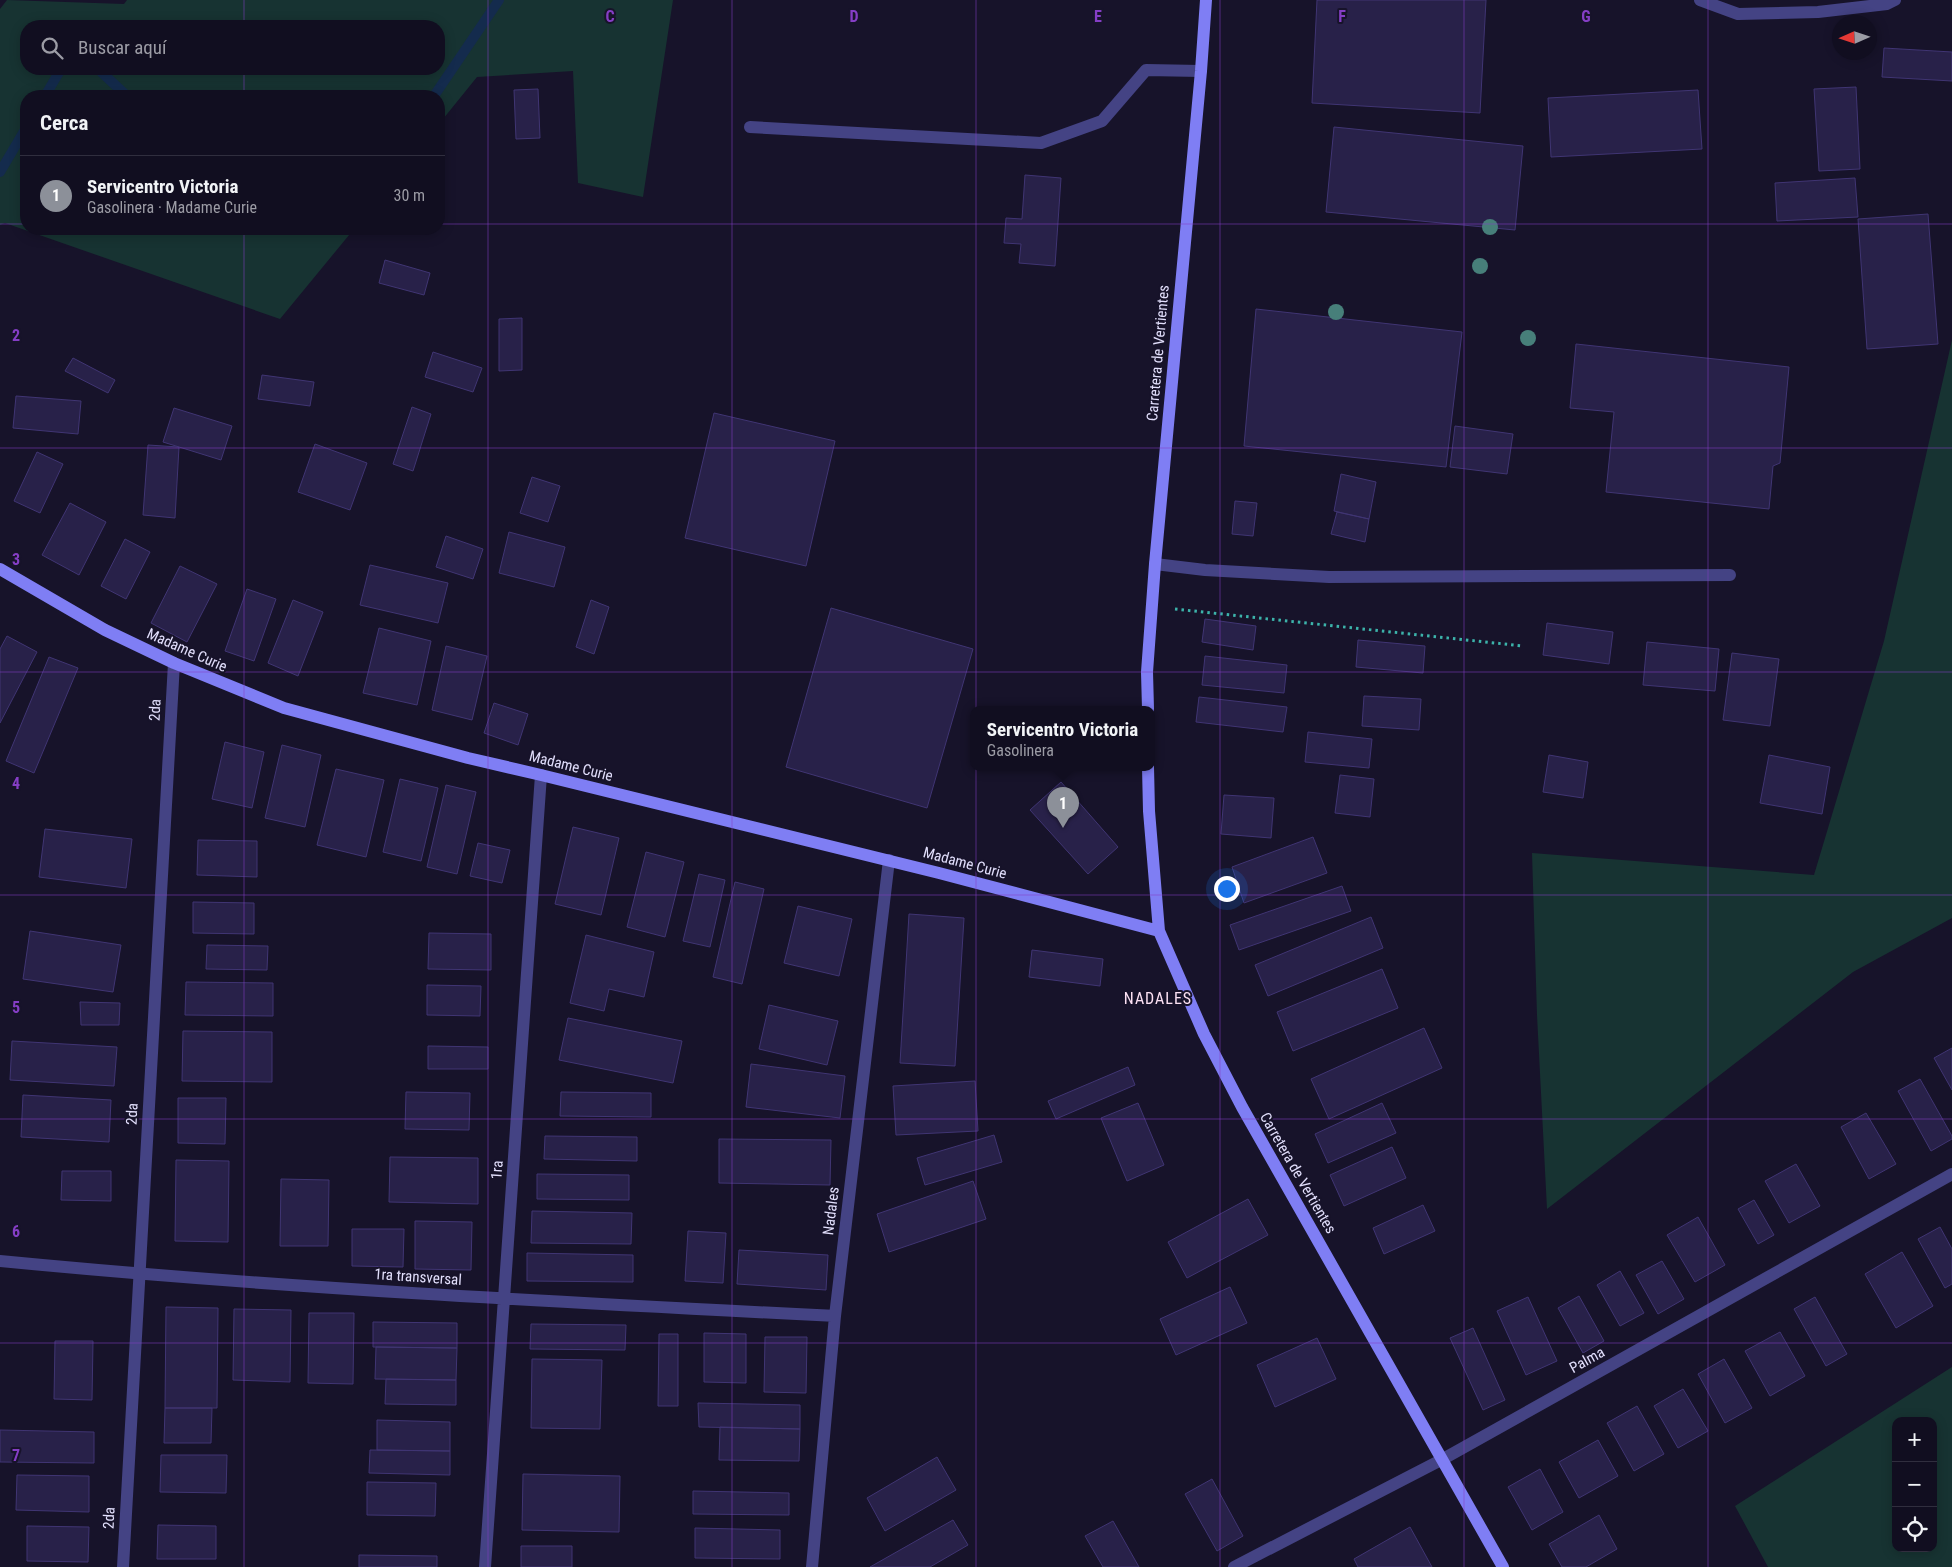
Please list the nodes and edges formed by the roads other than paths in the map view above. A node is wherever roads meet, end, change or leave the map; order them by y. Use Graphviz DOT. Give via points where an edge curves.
graph roads {
  1 [pos="1206,0"];
  2 [pos="1700,0"];
  3 [pos="1895,0"];
  4 [pos="1201,71"];
  5 [pos="750,127"];
  6 [pos="1155,564"];
  7 [pos="0,569"];
  8 [pos="1730,575"];
  9 [pos="174,663"];
  10 [pos="1148,706"];
  11 [pos="1148,771"];
  12 [pos="541,775"];
  13 [pos="889,860"];
  14 [pos="1158,931"];
  15 [pos="1952,1174"];
  16 [pos="0,1261"];
  17 [pos="139,1274"];
  18 [pos="504,1299"];
  19 [pos="836,1316"];
  20 [pos="1443,1459"];
  21 [pos="123,1567"];
  22 [pos="485,1567"];
  23 [pos="812,1567"];
  24 [pos="1234,1567"];
  25 [pos="1503,1567"];
  1 -- 4 [label="main road, Carretera de Vertientes"];
  2 -- 3 [label="street" via="1738,14 1818,12 1886,4"];
  4 -- 5 [label="street" via="1146,70 1102,121 1041,143"];
  4 -- 6 [label="main road, Carretera de Vertientes"];
  6 -- 8 [label="street" via="1329,577"];
  6 -- 10 [label="main road, Carretera de Vertientes" via="1147,672"];
  7 -- 9 [label="main road, Madame Curie" via="105,630"];
  9 -- 12 [label="main road, Madame Curie" via="284,708"];
  9 -- 17 [label="street, 2da"];
  11 -- 14 [label="main road, Carretera de Vertientes"];
  12 -- 13 [label="main road, Madame Curie"];
  12 -- 18 [label="street, 1ra"];
  13 -- 14 [label="main road, Madame Curie"];
  13 -- 19 [label="street, Nadales"];
  14 -- 20 [label="main road, Carretera de Vertientes" via="1204,1034 1242,1107"];
  15 -- 20 [label="street, Palma"];
  16 -- 17 [label="street, 1ra transversal"];
  17 -- 18 [label="street, 1ra transversal"];
  17 -- 21 [label="street, 2da"];
  18 -- 19 [label="street, 1ra transversal"];
  18 -- 22 [label="street, 1ra"];
  19 -- 23 [label="street, Nadales"];
  20 -- 24 [label="street, Palma"];
  20 -- 25 [label="main road, Carretera de Vertientes"];
}
